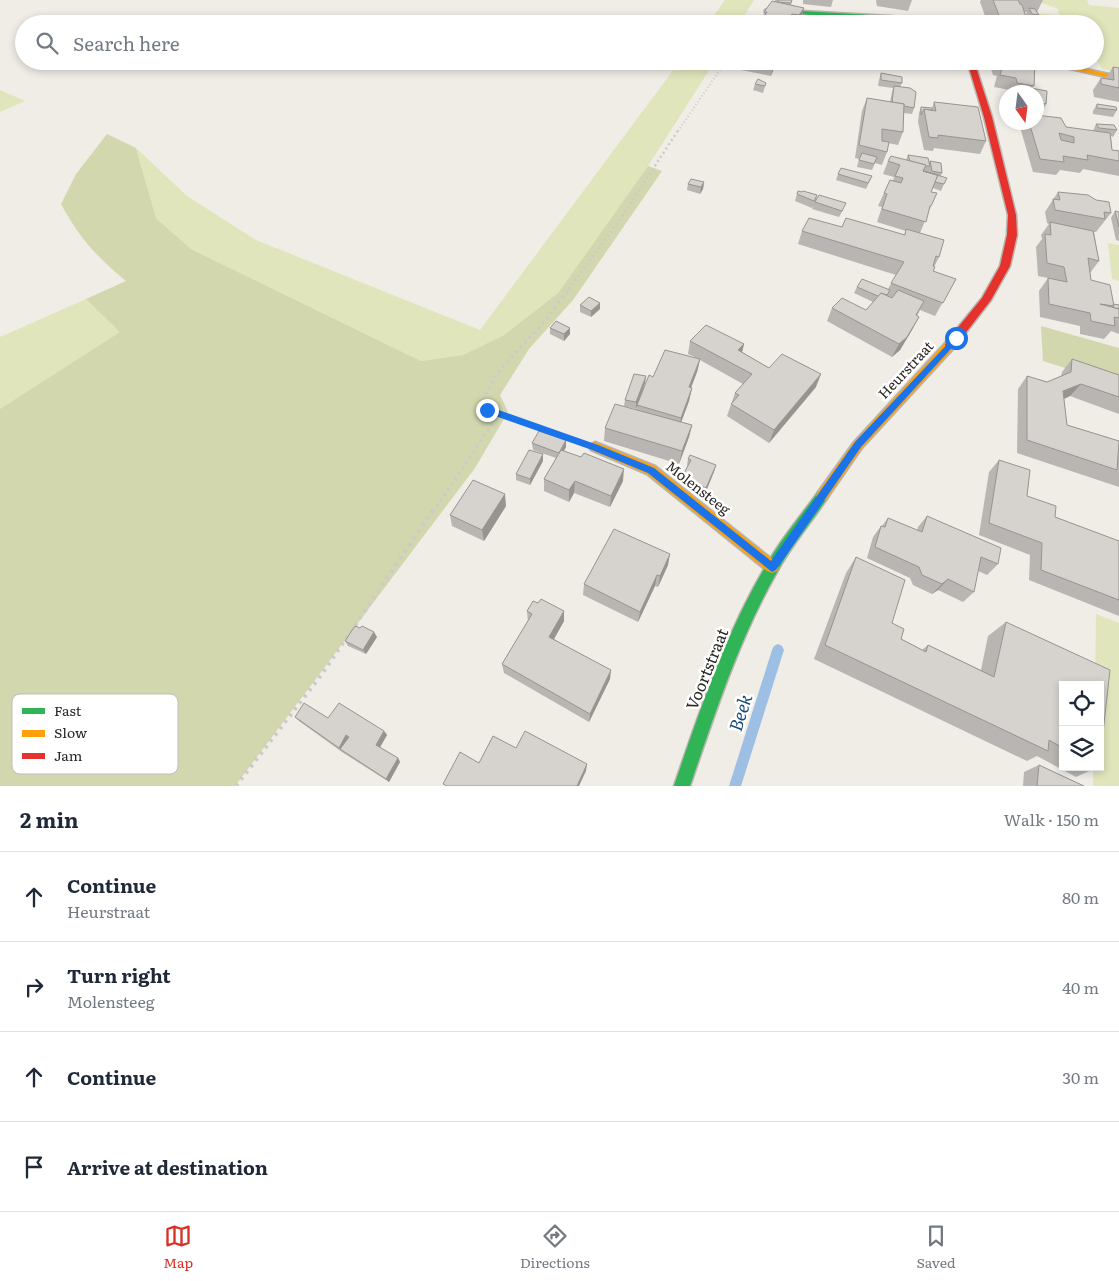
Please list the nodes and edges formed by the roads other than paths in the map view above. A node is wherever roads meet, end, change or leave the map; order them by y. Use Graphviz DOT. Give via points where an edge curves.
graph roads {
  1 [pos="953,7"];
  2 [pos="765,11"];
  3 [pos="829,15"];
  4 [pos="956,15"];
  5 [pos="973,70"];
  6 [pos="1081,70"];
  7 [pos="1119,78"];
  8 [pos="595,447"];
  9 [pos="772,567"];
  10 [pos="682,786"];
  1 -- 4 [label="street"];
  2 -- 3 [label="street"];
  5 -- 9 [label="street, Heurstraat" via="1012,215 1012,235 1005,266 986,300 956,338 858,445"];
  6 -- 7 [label="street"];
  8 -- 9 [label="street, Molensteeg" via="651,470"];
  9 -- 10 [label="street, Voortstraat" via="743,622"];
}
